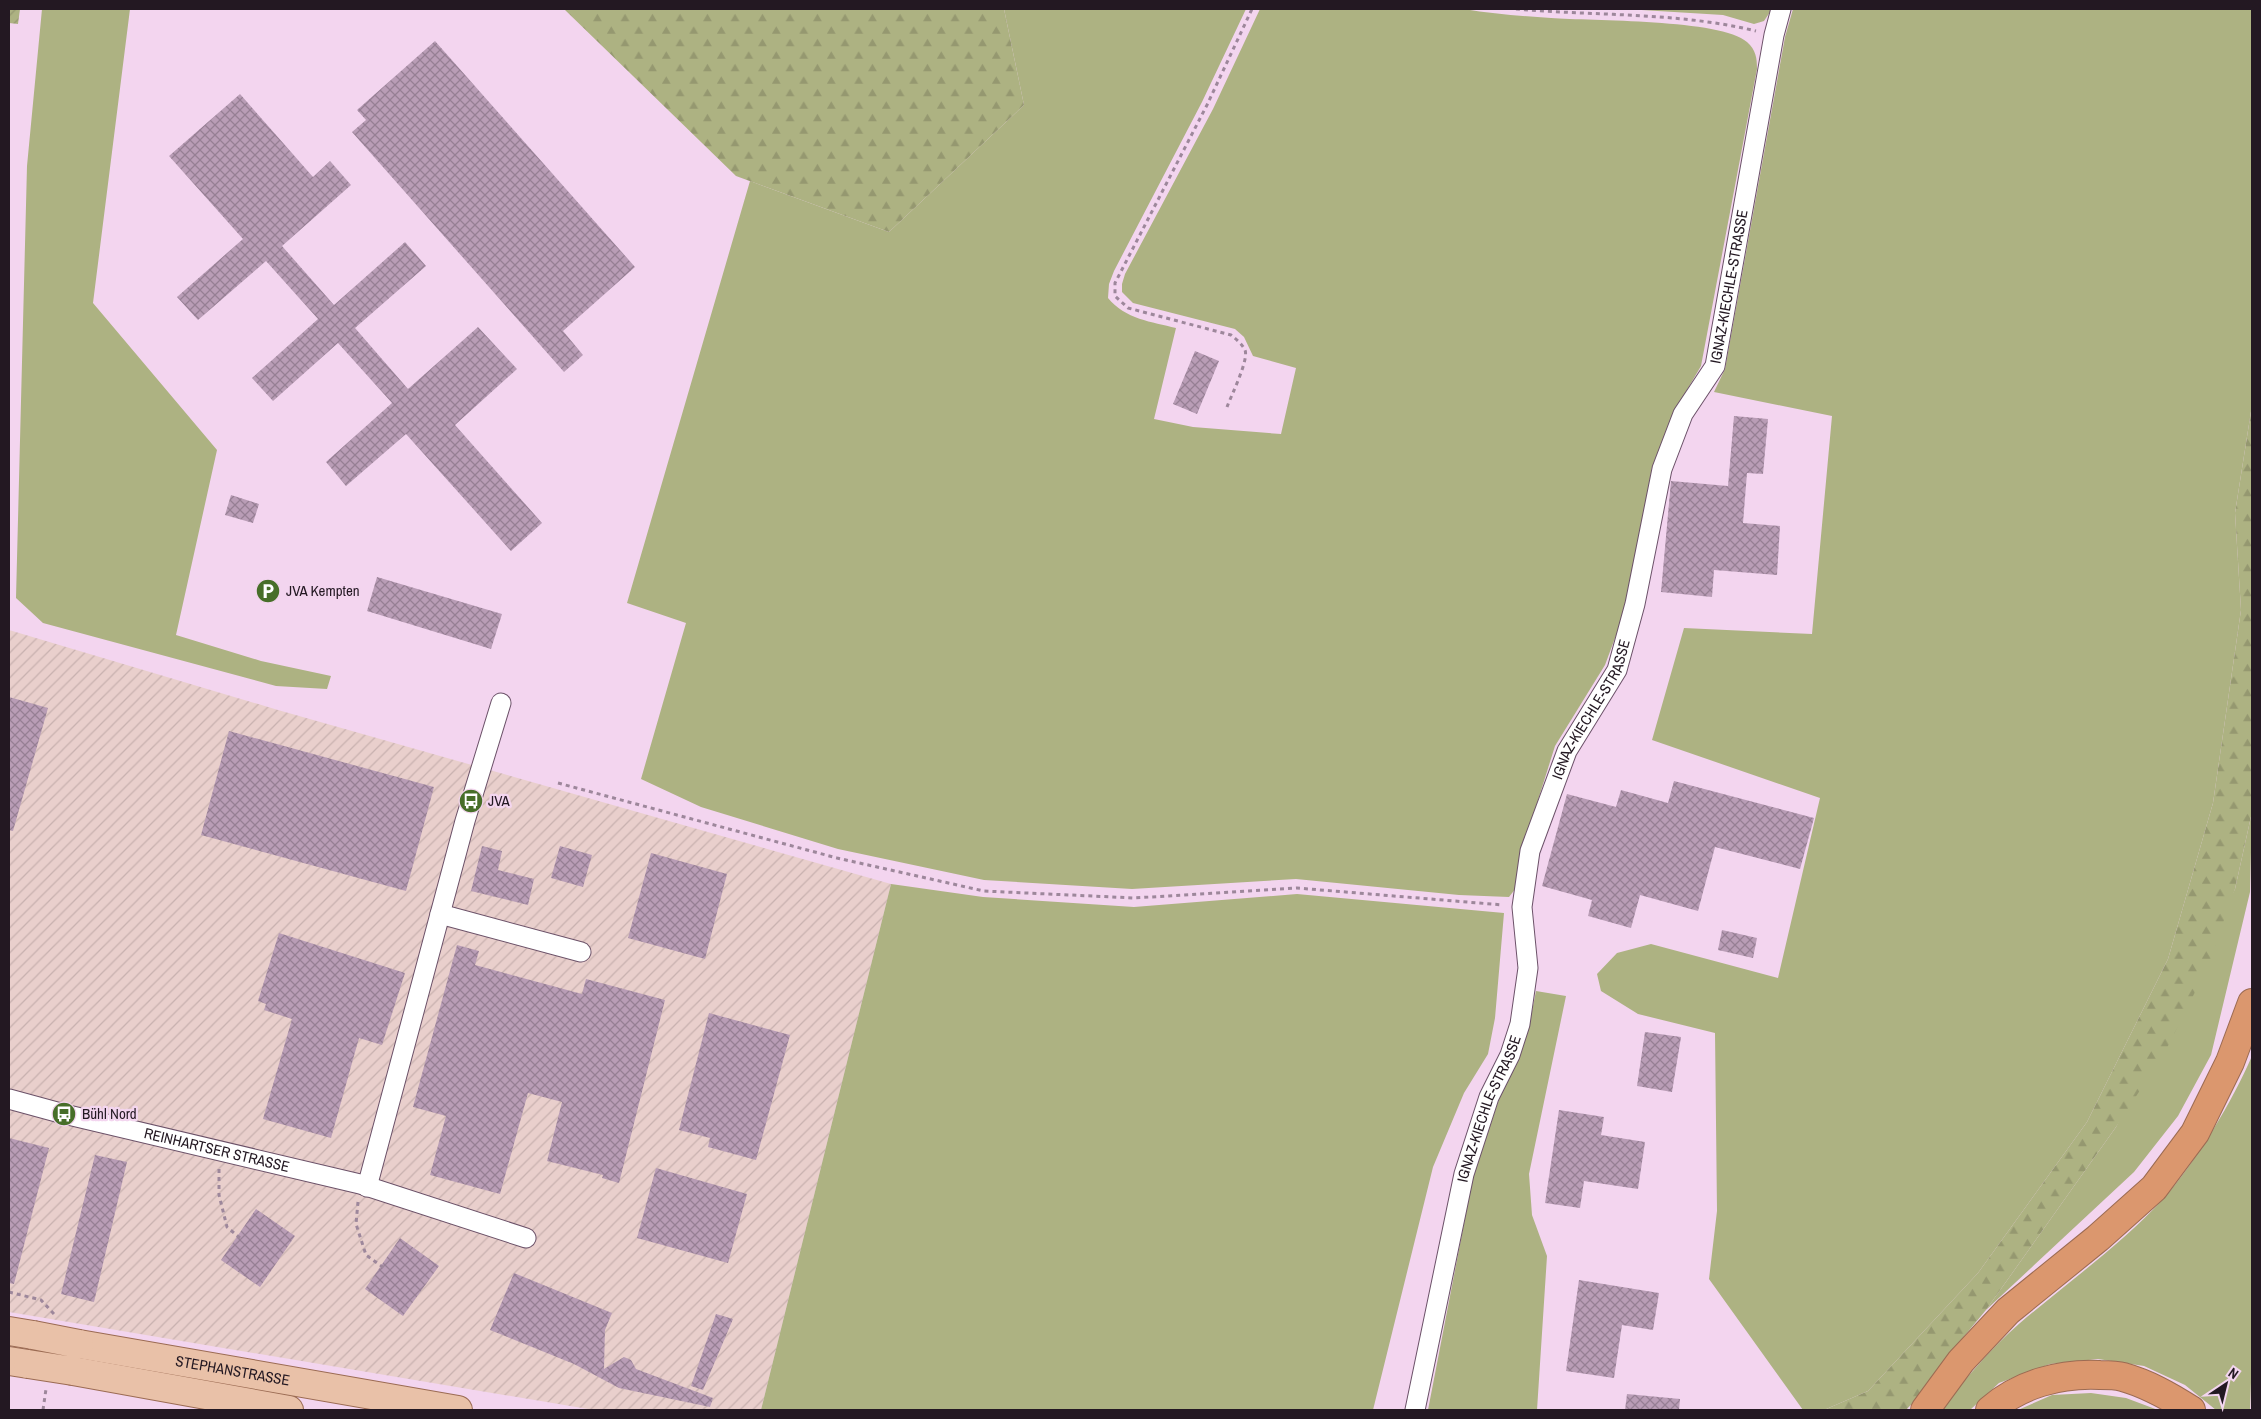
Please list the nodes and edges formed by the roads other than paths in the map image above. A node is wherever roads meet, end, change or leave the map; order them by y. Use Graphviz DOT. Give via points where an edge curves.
graph roads {
  1 [pos="1781,9"];
  2 [pos="501,703"];
  3 [pos="440,914"];
  4 [pos="581,952"];
  5 [pos="2252,1003"];
  6 [pos="9,1099"];
  7 [pos="363,1186"];
  8 [pos="526,1238"];
  9 [pos="21,1333"];
  10 [pos="18,1362"];
  11 [pos="289,1410"];
  12 [pos="458,1410"];
  13 [pos="1415,1410"];
  14 [pos="1925,1410"];
  15 [pos="1990,1410"];
  16 [pos="2191,1410"];
  1 -- 13 [label="street, IGNAZ-KIECHLE-STRASSE" via="1715,366 1683,414 1662,469 1635,604 1617,670 1567,751 1530,851 1522,906 1528,968 1520,1024 1510,1055 1489,1097 1464,1174"];
  2 -- 3 [label="street"];
  3 -- 4 [label="street"];
  3 -- 7 [label="street"];
  5 -- 14 [label="highway" via="2230,1062 2195,1133 2154,1188 2008,1311 1960,1361"];
  6 -- 7 [label="street, REINHARTSER STRASSE"];
  7 -- 8 [label="street, REINHARTSER STRASSE"];
  9 -- 12 [label="main road, STEPHANSTRASSE, bridge"];
  10 -- 11 [label="main road, STEPHANSTRASSE, bridge"];
  15 -- 16 [label="highway" via="2034,1383 2078,1374 2121,1376 2164,1392"];
}
